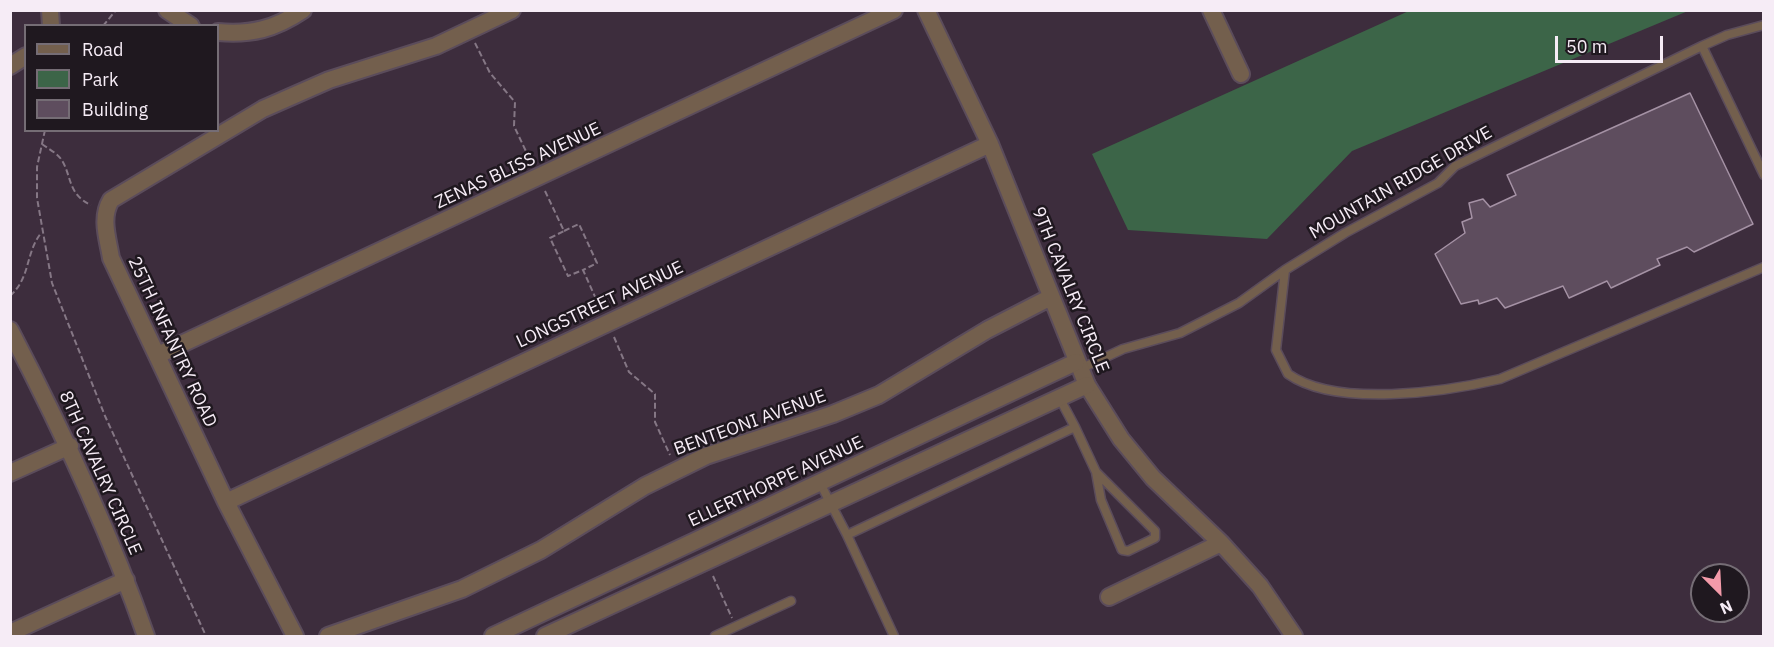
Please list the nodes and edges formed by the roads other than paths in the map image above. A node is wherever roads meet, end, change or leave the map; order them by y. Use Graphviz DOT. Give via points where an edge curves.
graph roads {
  1 [pos="167,10"];
  2 [pos="303,10"];
  3 [pos="512,10"];
  4 [pos="894,10"];
  5 [pos="926,10"];
  6 [pos="1211,10"];
  7 [pos="188,24"];
  8 [pos="1764,25"];
  9 [pos="219,32"];
  10 [pos="1702,46"];
  11 [pos="24,57"];
  12 [pos="10,66"];
  13 [pos="1241,74"];
  14 [pos="990,144"];
  15 [pos="1764,175"];
  16 [pos="1764,267"];
  17 [pos="1286,270"];
  18 [pos="1051,297"];
  19 [pos="10,330"];
  20 [pos="158,355"];
  21 [pos="1078,366"];
  22 [pos="1087,385"];
  23 [pos="1059,396"];
  24 [pos="1075,427"];
  25 [pos="70,446"];
  26 [pos="1096,472"];
  27 [pos="10,473"];
  28 [pos="820,483"];
  29 [pos="226,502"];
  30 [pos="830,503"];
  31 [pos="847,535"];
  32 [pos="1221,543"];
  33 [pos="126,580"];
  34 [pos="1109,597"];
  35 [pos="791,601"];
  36 [pos="10,633"];
  37 [pos="551,635"];
  38 [pos="146,636"];
  39 [pos="295,636"];
  40 [pos="328,636"];
  41 [pos="493,636"];
  42 [pos="715,636"];
  43 [pos="894,636"];
  44 [pos="1294,636"];
  1 -- 7 [label="street"];
  2 -- 9 [label="street" via="260,31"];
  3 -- 20 [label="street, 25TH INFANTRY ROAD" via="436,46 330,80 263,109 111,200 106,208 105,228 111,258"];
  4 -- 20 [label="street, ZENAS BLISS AVENUE"];
  5 -- 14 [label="street, 9TH CAVALRY CIRCLE"];
  6 -- 13 [label="street"];
  8 -- 10 [label="lane, MOUNTAIN RIDGE DRIVE"];
  10 -- 15 [label="lane"];
  10 -- 17 [label="lane, MOUNTAIN RIDGE DRIVE" via="1455,166 1438,183"];
  11 -- 12 [label="street"];
  14 -- 18 [label="street, 9TH CAVALRY CIRCLE"];
  14 -- 29 [label="street, LONGSTREET AVENUE"];
  16 -- 17 [label="lane" via="1500,379 1468,387 1368,395 1326,389 1294,378 1283,366 1276,350"];
  17 -- 21 [label="lane, MOUNTAIN RIDGE DRIVE" via="1239,303 1180,333"];
  18 -- 21 [label="street, 9TH CAVALRY CIRCLE"];
  18 -- 40 [label="street, BENTEONI AVENUE" via="879,395 706,456 541,550 462,589"];
  19 -- 25 [label="street, 8TH CAVALRY CIRCLE"];
  20 -- 29 [label="street, 25TH INFANTRY ROAD"];
  21 -- 22 [label="street, 9TH CAVALRY CIRCLE"];
  21 -- 28 [label="street, ELLERTHORPE AVENUE"];
  22 -- 23 [label="street"];
  22 -- 32 [label="street, 9TH CAVALRY CIRCLE" via="1121,439 1153,478"];
  23 -- 24 [label="lane"];
  23 -- 30 [label="street"];
  24 -- 26 [label="lane"];
  24 -- 31 [label="lane"];
  25 -- 27 [label="street"];
  25 -- 33 [label="street, 8TH CAVALRY CIRCLE"];
  26 -- 26 [label="lane" via="1155,531 1155,538 1122,550 1101,500"];
  28 -- 30 [label="lane"];
  28 -- 41 [label="street, ELLERTHORPE AVENUE"];
  29 -- 39 [label="street, 25TH INFANTRY ROAD"];
  30 -- 31 [label="lane"];
  30 -- 37 [label="street"];
  31 -- 43 [label="lane"];
  32 -- 34 [label="street"];
  32 -- 44 [label="street, 9TH CAVALRY CIRCLE" via="1260,586"];
  33 -- 36 [label="street"];
  33 -- 38 [label="street, 8TH CAVALRY CIRCLE"];
  35 -- 42 [label="lane"];
}
